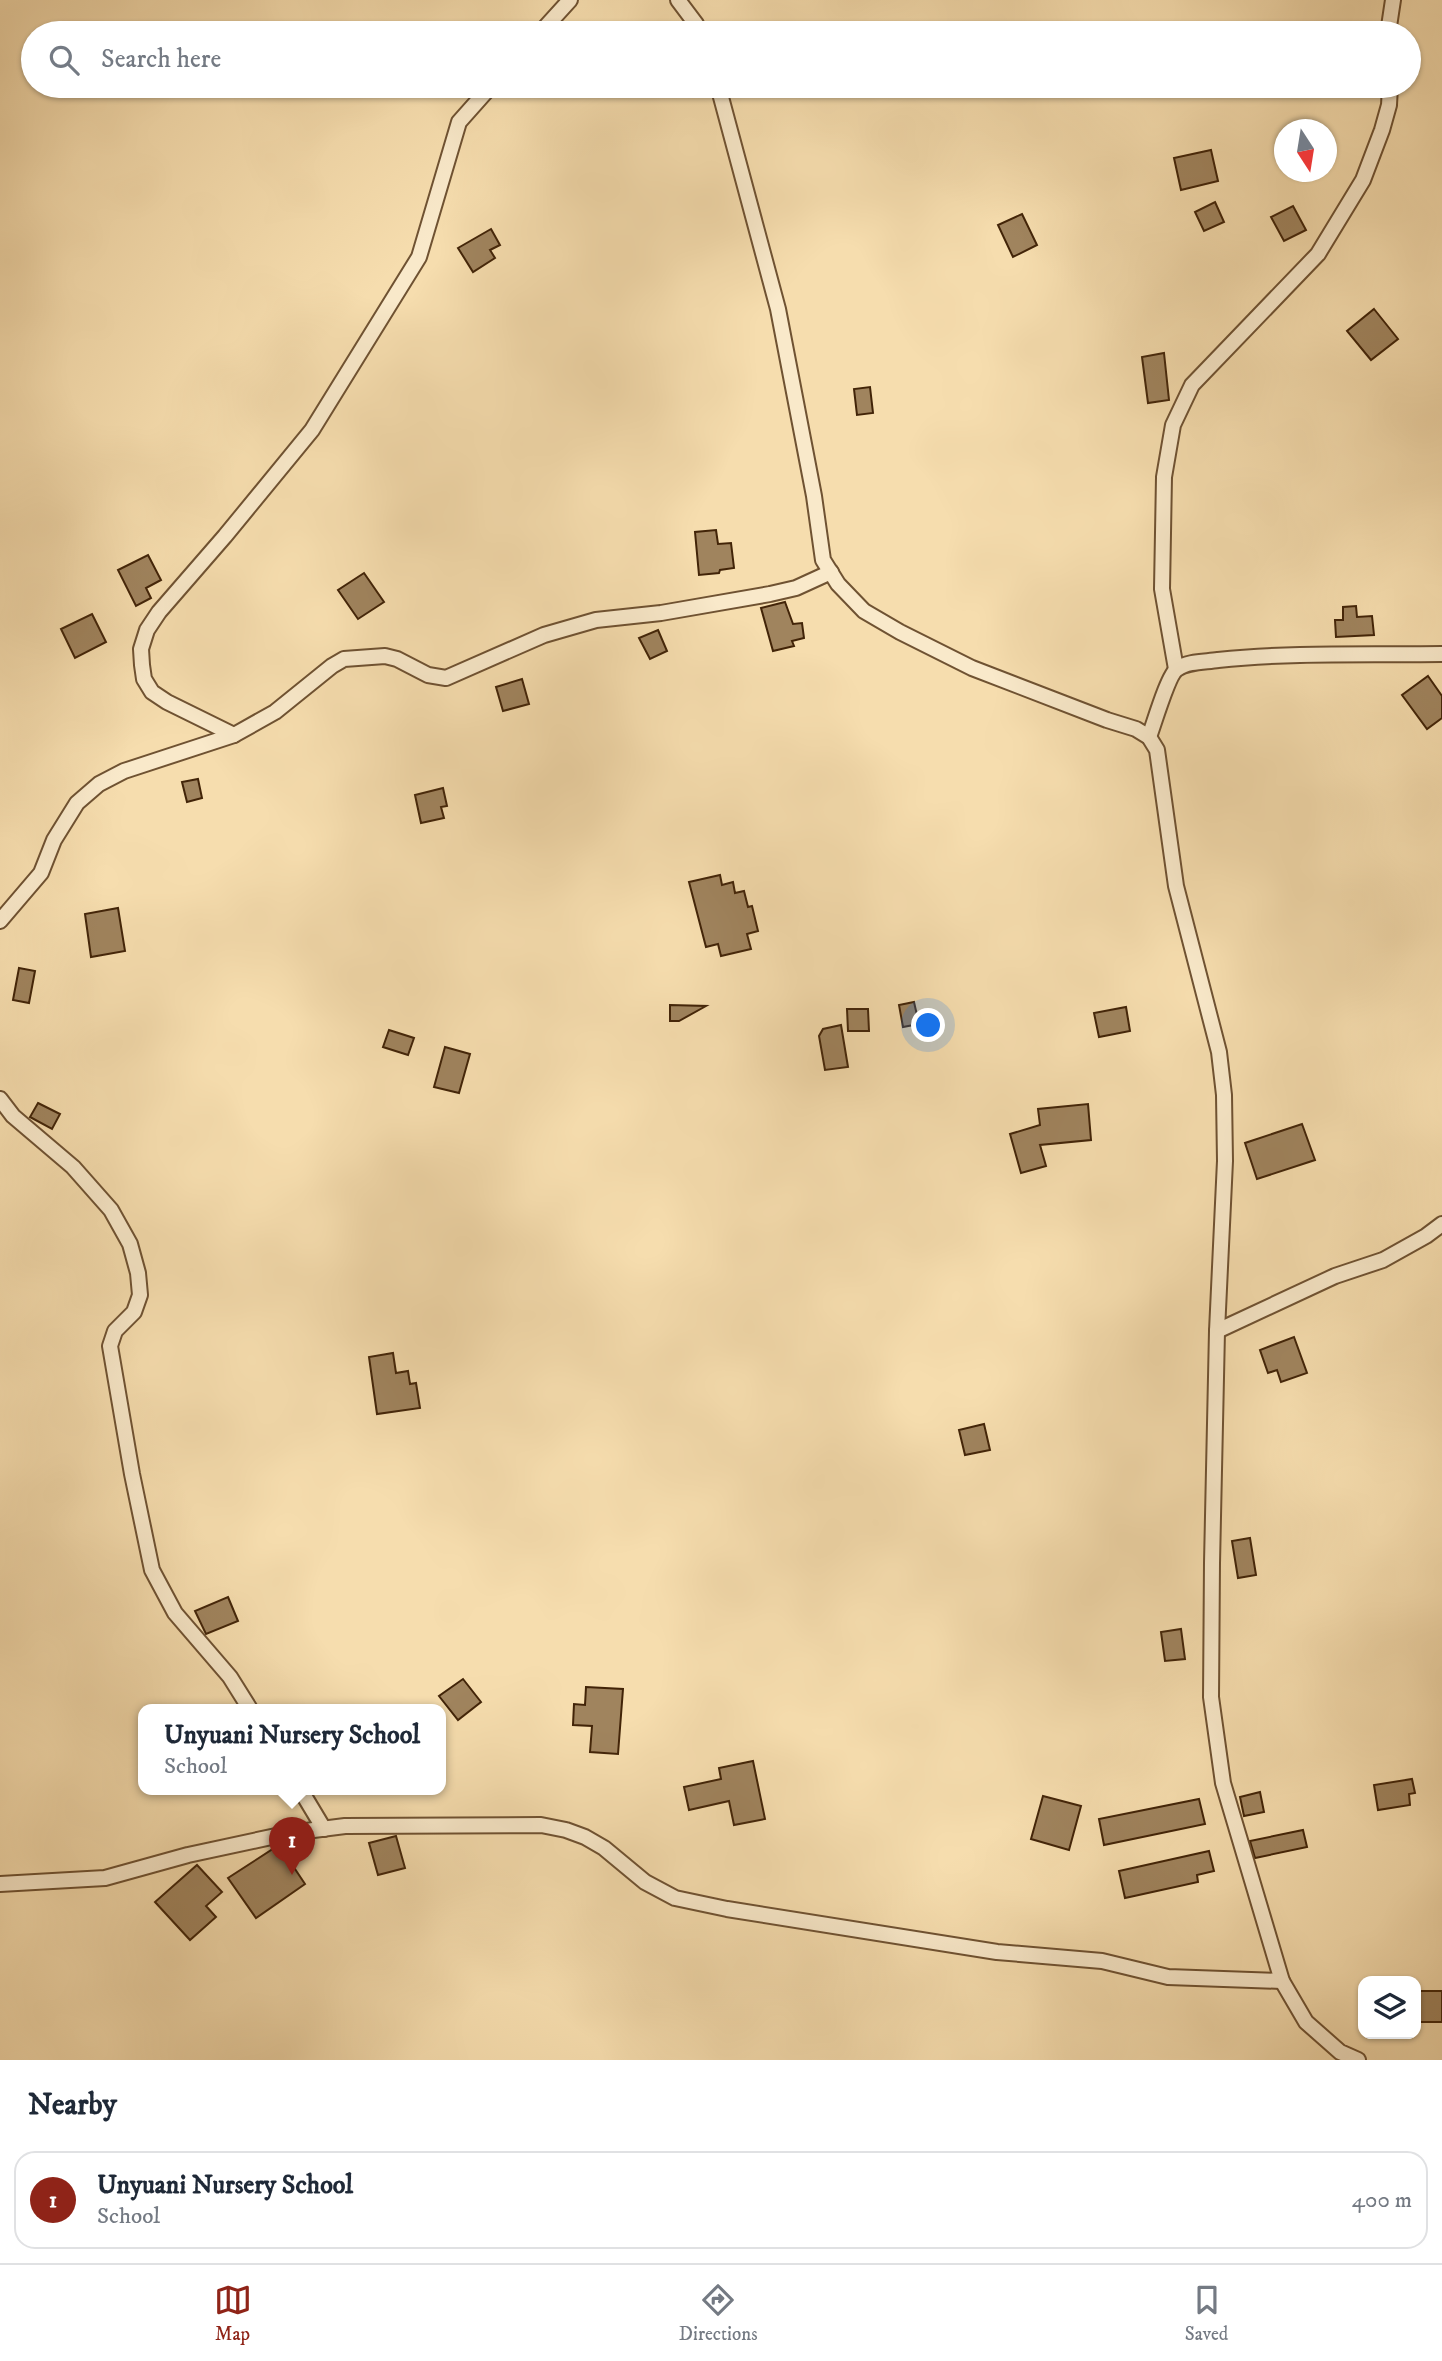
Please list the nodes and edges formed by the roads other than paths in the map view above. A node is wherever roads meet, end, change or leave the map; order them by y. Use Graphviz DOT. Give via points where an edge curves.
graph roads {
  1 [pos="570,0"];
  2 [pos="678,0"];
  3 [pos="1393,0"];
  4 [pos="552,21"];
  5 [pos="694,21"];
  6 [pos="1390,21"];
  7 [pos="480,98"];
  8 [pos="721,98"];
  9 [pos="1389,98"];
  10 [pos="831,572"];
  11 [pos="1442,654"];
  12 [pos="1176,669"];
  13 [pos="234,734"];
  14 [pos="1149,737"];
  15 [pos="0,921"];
  16 [pos="0,1099"];
  17 [pos="1442,1224"];
  18 [pos="1217,1331"];
  19 [pos="247,1704"];
  20 [pos="304,1795"];
  21 [pos="324,1829"];
  22 [pos="0,1884"];
  23 [pos="1282,1981"];
  24 [pos="1358,2060"];
  1 -- 4 [label="street"];
  2 -- 5 [label="street"];
  3 -- 6 [label="street"];
  7 -- 13 [label="street" via="459,122 419,257 312,430 147,630 142,665 152,692"];
  8 -- 10 [label="street" via="778,309 824,560"];
  9 -- 12 [label="street" via="1363,180 1318,254 1192,384 1173,425 1164,477 1161,589"];
  10 -- 13 [label="street" via="770,594 596,620 544,635 446,678 385,656 344,659 275,712"];
  10 -- 14 [label="street" via="864,611 900,632 972,668"];
  11 -- 12 [label="street" via="1258,656"];
  12 -- 14 [label="street"];
  13 -- 15 [label="street" via="124,771 99,784 77,803 54,840 41,873"];
  14 -- 18 [label="street" via="1157,750 1176,886 1216,1041 1224,1095"];
  16 -- 19 [label="street" via="13,1116 73,1167 111,1210 130,1244 140,1295 110,1346 152,1570 175,1613"];
  17 -- 18 [label="street" via="1383,1260 1335,1276"];
  18 -- 23 [label="street" via="1211,1697 1223,1783"];
  20 -- 21 [label="street"];
  21 -- 22 [label="street" via="188,1855 104,1878"];
  21 -- 23 [label="street" via="541,1825 585,1837 645,1882 675,1898 997,1952 1102,1961 1168,1977"];
  23 -- 24 [label="street" via="1306,2022 1340,2052"];
}
